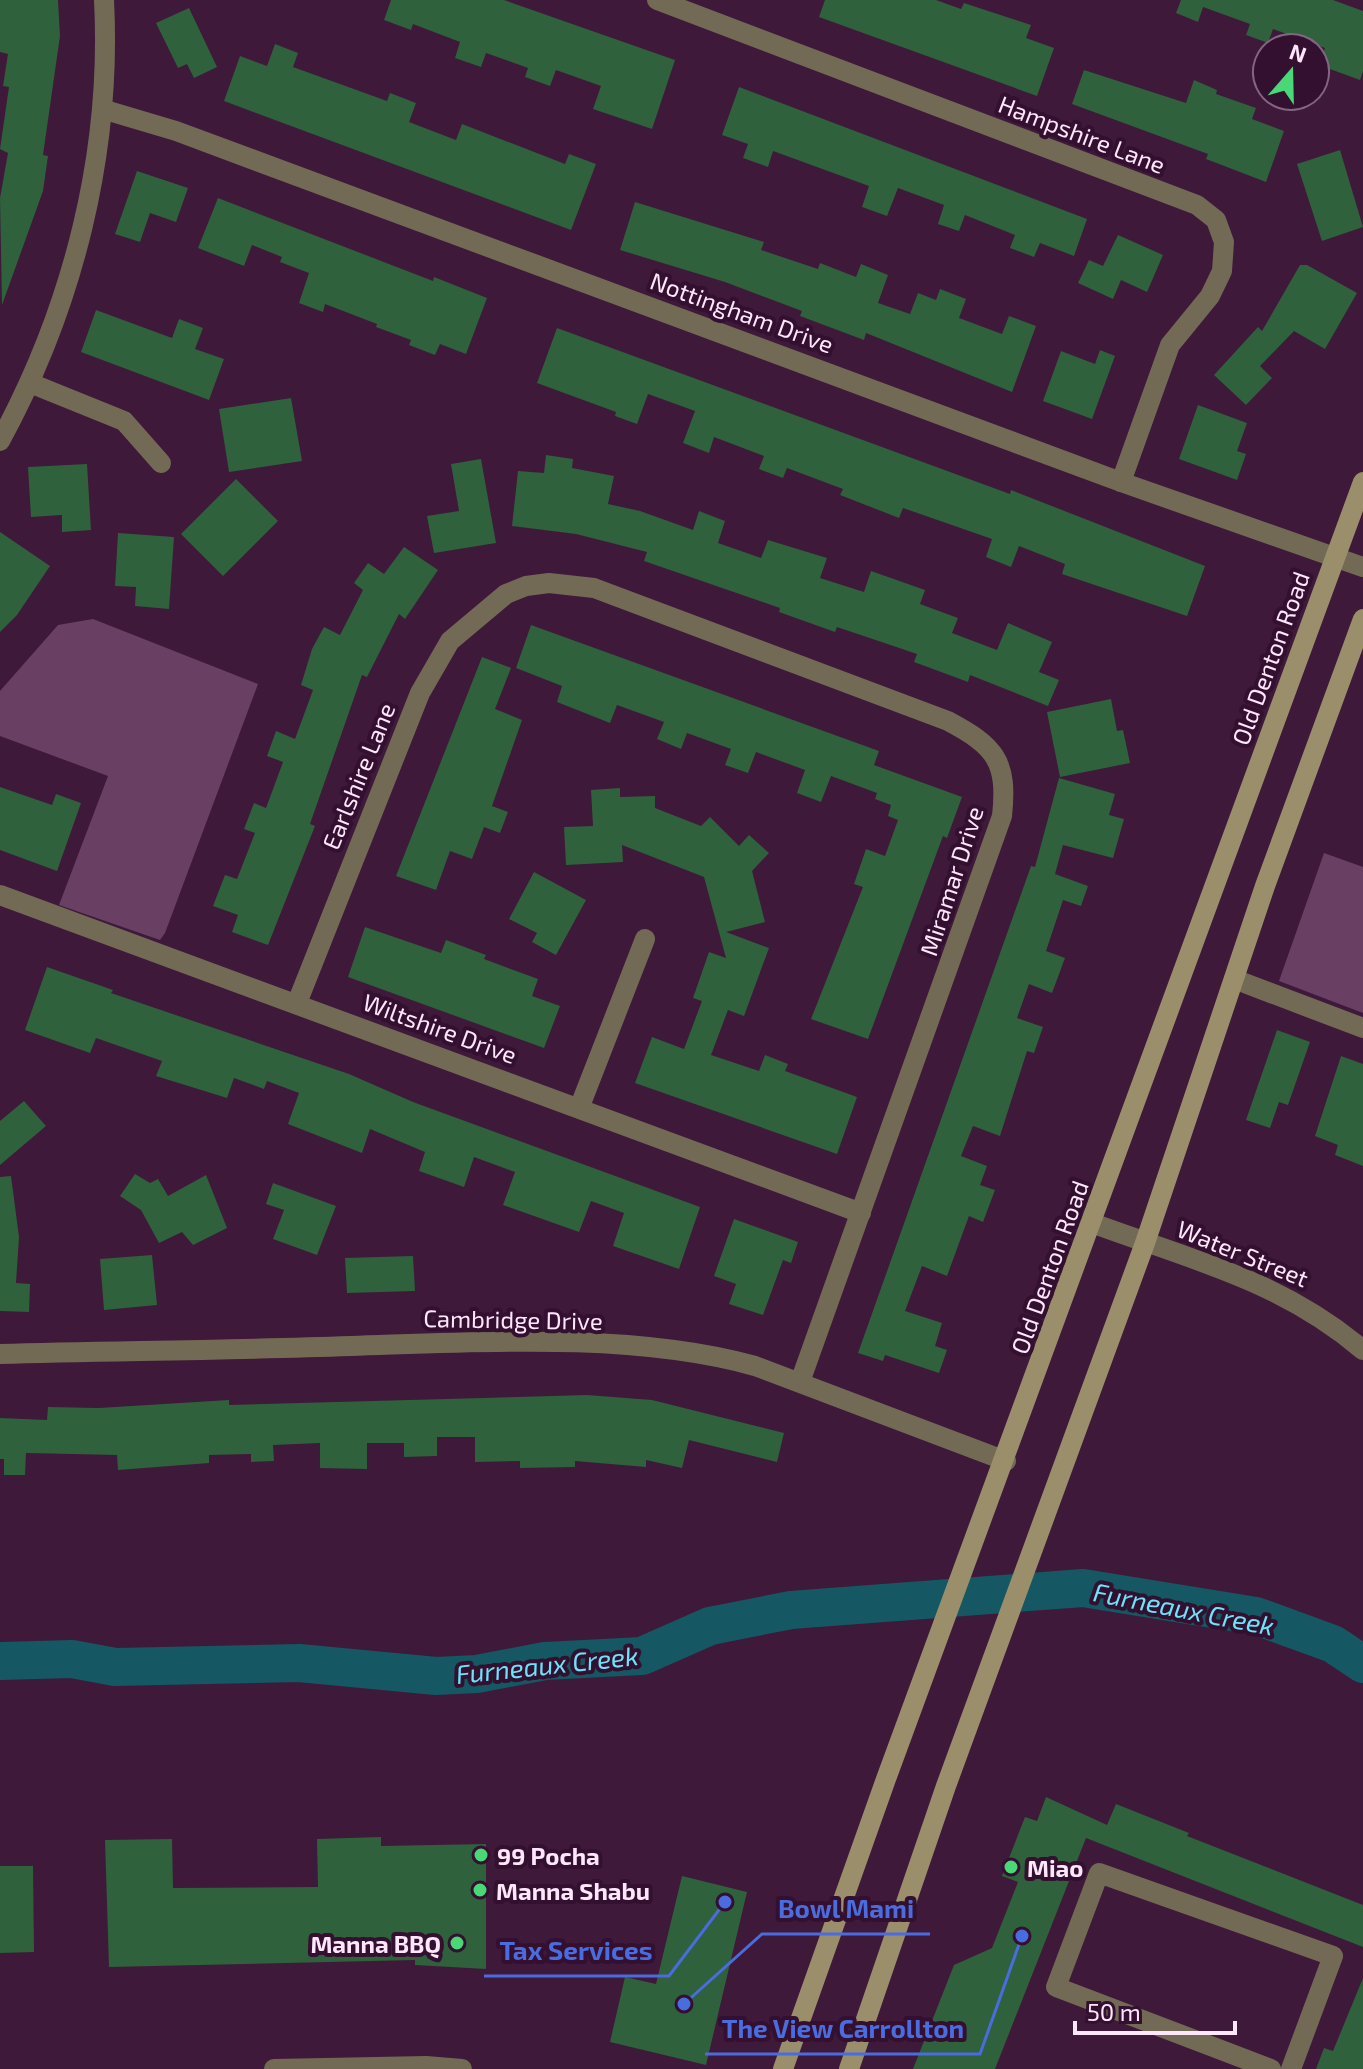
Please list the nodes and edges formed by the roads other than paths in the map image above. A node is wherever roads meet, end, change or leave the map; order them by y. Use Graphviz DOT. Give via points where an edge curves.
graph roads {
  1 [pos="104,0"];
  2 [pos="657,0"];
  3 [pos="102,109"];
  4 [pos="30,383"];
  5 [pos="0,441"];
  6 [pos="161,463"];
  7 [pos="1121,482"];
  8 [pos="1363,482"];
  9 [pos="1335,556"];
  10 [pos="1363,567"];
  11 [pos="506,594"];
  12 [pos="1363,619"];
  13 [pos="0,895"];
  14 [pos="645,939"];
  15 [pos="1234,979"];
  16 [pos="297,1003"];
  17 [pos="1363,1028"];
  18 [pos="580,1106"];
  19 [pos="861,1213"];
  20 [pos="1092,1223"];
  21 [pos="1145,1243"];
  22 [pos="1363,1350"];
  23 [pos="0,1354"];
  24 [pos="800,1382"];
  25 [pos="1006,1461"];
  26 [pos="274,2069"];
  27 [pos="462,2069"];
  28 [pos="783,2069"];
  29 [pos="849,2069"];
  30 [pos="1271,2069"];
  31 [pos="1291,2069"];
  1 -- 3 [label="street"];
  2 -- 7 [label="street, Hampshire Lane" via="1197,205 1216,220 1224,242 1222,271 1210,296 1170,345"];
  3 -- 4 [label="street" via="79,249"];
  3 -- 7 [label="street, Nottingham Drive" via="414,218"];
  4 -- 5 [label="street"];
  4 -- 6 [label="street" via="124,421"];
  7 -- 9 [label="street, Nottingham Drive"];
  8 -- 9 [label="main road, Old Denton Road"];
  9 -- 10 [label="street, Nottingham Drive"];
  9 -- 20 [label="main road, Old Denton Road"];
  11 -- 16 [label="street, Earlshire Lane" via="450,641 420,693"];
  11 -- 19 [label="street, Miramar Drive" via="549,583 594,588 948,721 973,734 996,757 1003,772 1002,816"];
  12 -- 15 [label="main road"];
  13 -- 16 [label="street, Wiltshire Drive"];
  14 -- 18 [label="street"];
  15 -- 17 [label="street"];
  15 -- 21 [label="main road"];
  16 -- 18 [label="street, Wiltshire Drive"];
  18 -- 19 [label="street, Wiltshire Drive"];
  19 -- 24 [label="street, Miramar Drive"];
  20 -- 21 [label="street, Water Street"];
  20 -- 25 [label="main road, Old Denton Road"];
  21 -- 22 [label="street, Water Street" via="1273,1289 1326,1319"];
  21 -- 29 [label="main road" via="946,1786"];
  23 -- 24 [label="street, Cambridge Drive" via="463,1342 661,1347 715,1354"];
  24 -- 25 [label="street, Cambridge Drive"];
  25 -- 28 [label="main road, Old Denton Road"];
  26 -- 27 [label="street"];
  30 -- 31 [label="street" via="1056,1987 1099,1873 1333,1956"];
}
